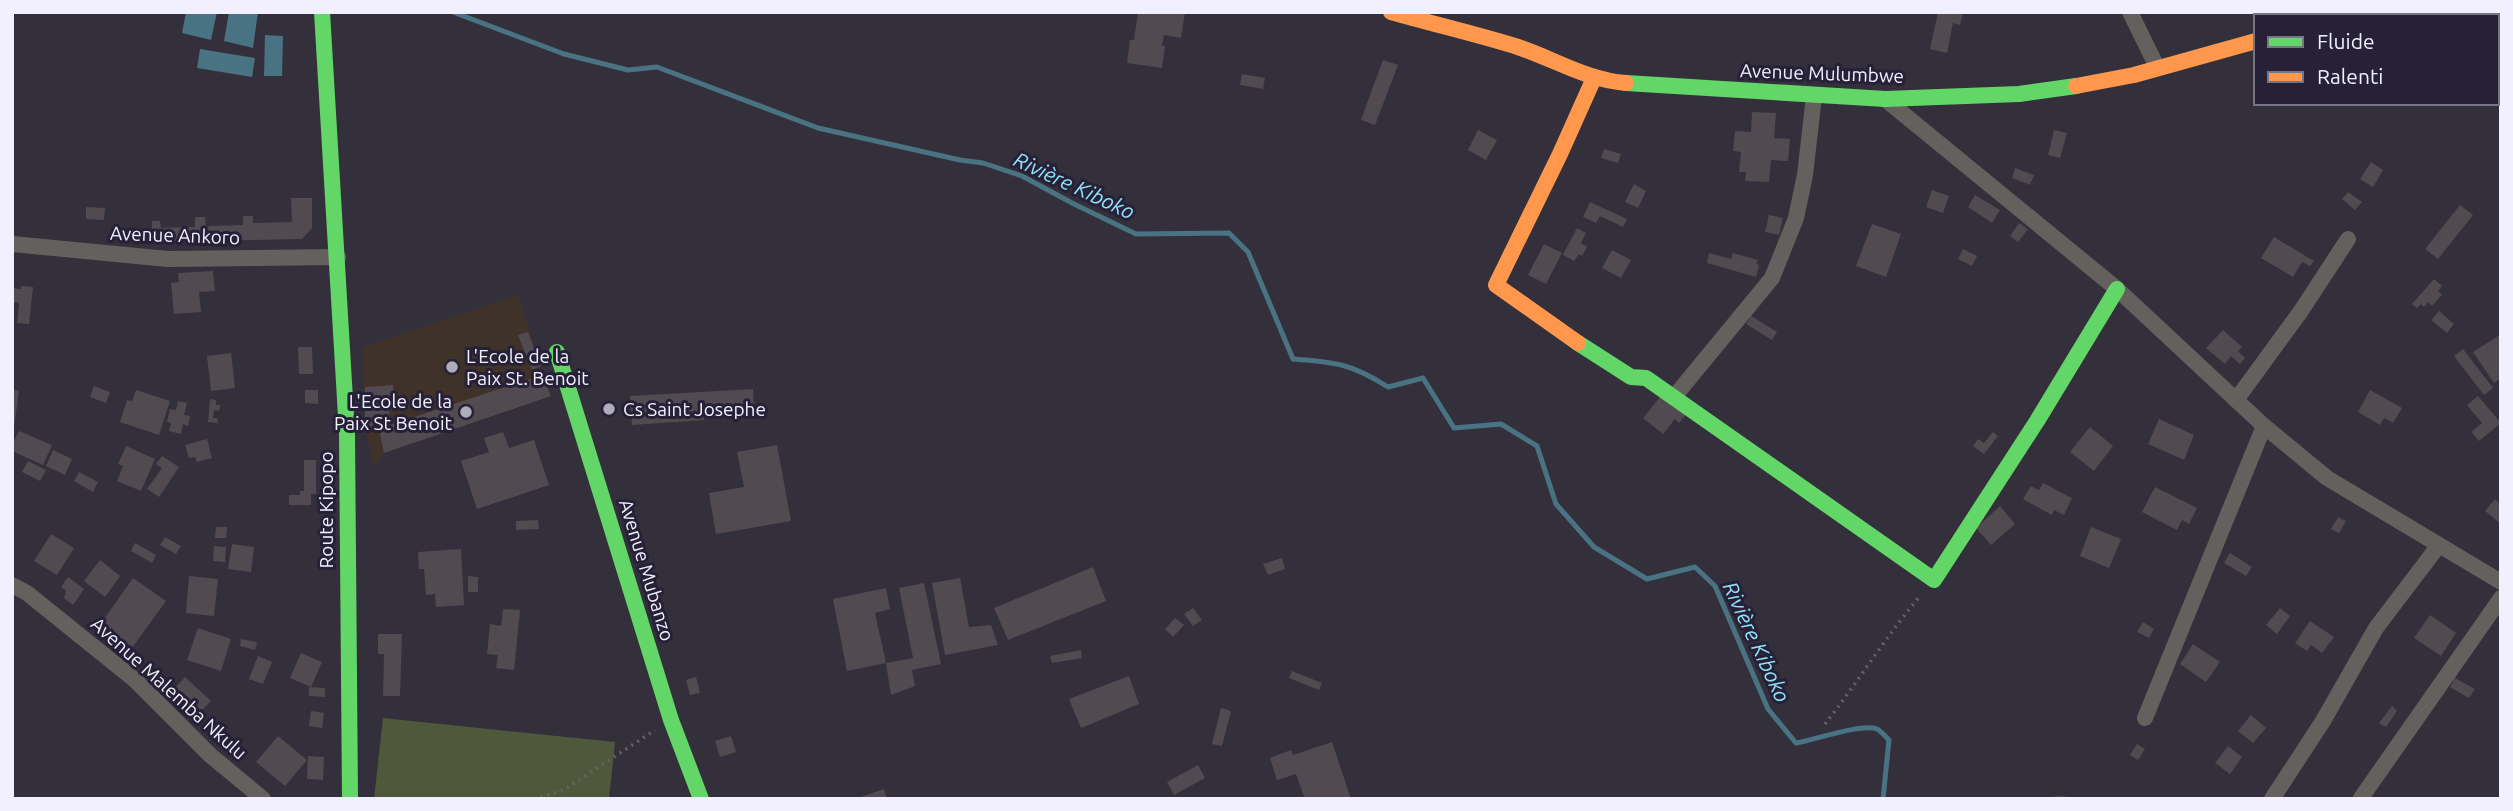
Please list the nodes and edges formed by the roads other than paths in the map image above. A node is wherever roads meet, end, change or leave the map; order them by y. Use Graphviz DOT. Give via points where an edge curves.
graph roads {
  1 [pos="322,12"];
  2 [pos="1391,12"];
  3 [pos="2130,12"];
  4 [pos="2254,42"];
  5 [pos="2157,67"];
  6 [pos="1594,78"];
  7 [pos="1814,96"];
  8 [pos="1885,99"];
  9 [pos="2348,239"];
  10 [pos="12,244"];
  11 [pos="338,257"];
  12 [pos="2117,289"];
  13 [pos="557,352"];
  14 [pos="1674,397"];
  15 [pos="2236,400"];
  16 [pos="2264,426"];
  17 [pos="2439,545"];
  18 [pos="2501,582"];
  19 [pos="12,585"];
  20 [pos="2501,598"];
  21 [pos="2145,718"];
  22 [pos="2361,798"];
  23 [pos="263,799"];
  24 [pos="350,799"];
  25 [pos="701,799"];
  26 [pos="2272,799"];
  1 -- 11 [label="street, Route Kipopo"];
  2 -- 6 [label="street, Avenue Mulumbwe" via="1520,48"];
  3 -- 5 [label="street"];
  4 -- 5 [label="street, Avenue Mulumbwe"];
  5 -- 8 [label="street, Avenue Mulumbwe" via="2049,91"];
  6 -- 7 [label="street, Avenue Mulumbwe" via="1635,85"];
  6 -- 14 [label="street" via="1496,285 1606,363 1632,377 1646,378"];
  7 -- 8 [label="street, Avenue Mulumbwe"];
  7 -- 14 [label="street" via="1796,218 1772,278"];
  8 -- 12 [label="street"];
  9 -- 15 [label="street"];
  10 -- 11 [label="street, Avenue Ankoro" via="168,259"];
  11 -- 24 [label="street, Route Kipopo" via="347,433"];
  12 -- 14 [label="street" via="1934,580"];
  12 -- 15 [label="street"];
  13 -- 25 [label="street, Avenue Mubanzo" via="671,720"];
  15 -- 16 [label="street"];
  16 -- 17 [label="street" via="2327,478"];
  16 -- 21 [label="street"];
  17 -- 18 [label="street"];
  17 -- 26 [label="street" via="2376,628"];
  19 -- 23 [label="street, Avenue Malemba Nkulu" via="135,680 210,755"];
  20 -- 22 [label="street"];
}
